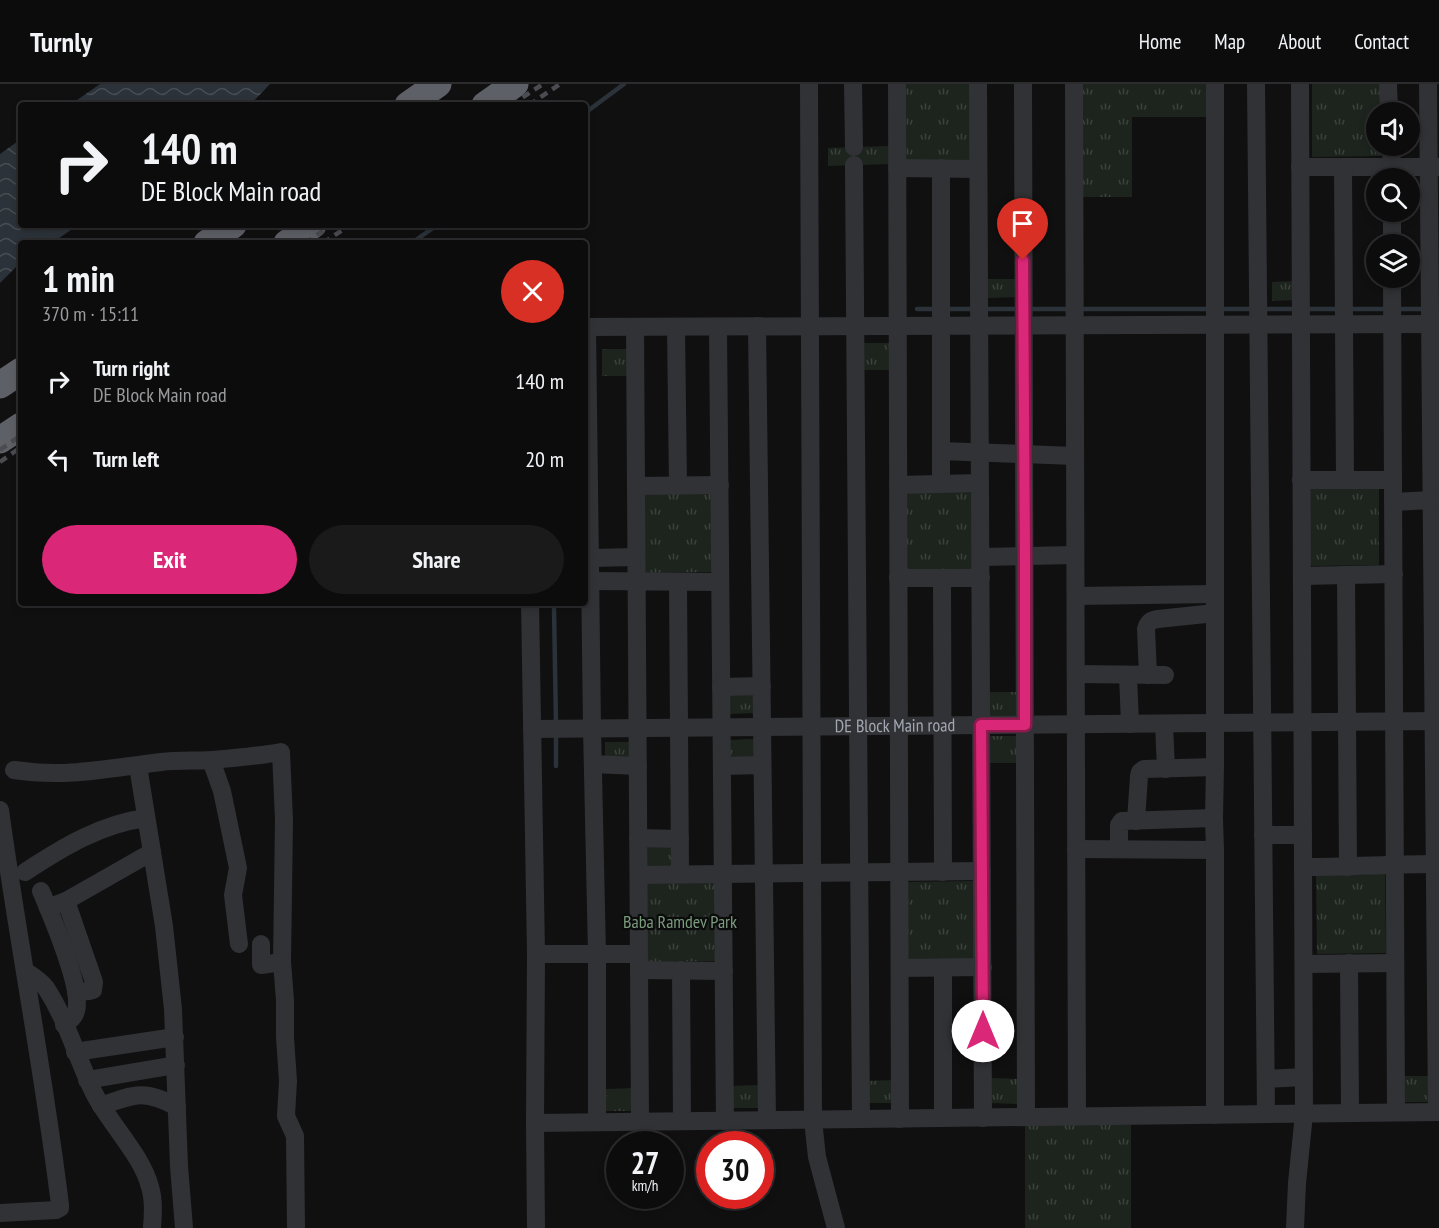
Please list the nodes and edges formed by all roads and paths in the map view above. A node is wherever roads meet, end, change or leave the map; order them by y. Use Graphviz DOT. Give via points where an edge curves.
graph roads {
  1 [pos="438,84"];
  2 [pos="515,84"];
  3 [pos="809,84"];
  4 [pos="853,84"];
  5 [pos="897,84"];
  6 [pos="978,84"];
  7 [pos="1023,84"];
  8 [pos="1074,84"];
  9 [pos="1215,84"];
  10 [pos="1256,84"];
  11 [pos="1300,84"];
  12 [pos="1388,84"];
  13 [pos="1428,84"];
  14 [pos="412,102"];
  15 [pos="489,102"];
  16 [pos="1389,102"];
  17 [pos="1300,167"];
  18 [pos="1343,167"];
  19 [pos="1434,167"];
  20 [pos="897,168"];
  21 [pos="940,168"];
  22 [pos="978,169"];
  23 [pos="1366,170"];
  24 [pos="229,228"];
  25 [pos="309,228"];
  26 [pos="211,240"];
  27 [pos="291,240"];
  28 [pos="1392,288"];
  29 [pos="1393,324"];
  30 [pos="1434,324"];
  31 [pos="1075,325"];
  32 [pos="1215,325"];
  33 [pos="1258,325"];
  34 [pos="1301,325"];
  35 [pos="1344,325"];
  36 [pos="758,326"];
  37 [pos="810,326"];
  38 [pos="855,326"];
  39 [pos="897,326"];
  40 [pos="941,326"];
  41 [pos="979,326"];
  42 [pos="1024,326"];
  43 [pos="588,327"];
  44 [pos="635,327"];
  45 [pos="676,327"];
  46 [pos="718,327"];
  47 [pos="18,373"];
  48 [pos="0,385"];
  49 [pos="18,428"];
  50 [pos="0,440"];
  51 [pos="588,442"];
  52 [pos="941,451"];
  53 [pos="980,452"];
  54 [pos="1024,453"];
  55 [pos="1075,456"];
  56 [pos="1301,480"];
  57 [pos="1345,480"];
  58 [pos="1393,480"];
  59 [pos="980,483"];
  60 [pos="941,484"];
  61 [pos="720,485"];
  62 [pos="898,485"];
  63 [pos="636,486"];
  64 [pos="678,486"];
  65 [pos="1431,500"];
  66 [pos="1393,502"];
  67 [pos="1075,555"];
  68 [pos="636,557"];
  69 [pos="981,557"];
  70 [pos="1025,557"];
  71 [pos="590,558"];
  72 [pos="1394,574"];
  73 [pos="1346,575"];
  74 [pos="1302,576"];
  75 [pos="898,578"];
  76 [pos="942,578"];
  77 [pos="981,578"];
  78 [pos="591,581"];
  79 [pos="636,582"];
  80 [pos="678,582"];
  81 [pos="720,582"];
  82 [pos="1215,594"];
  83 [pos="1076,596"];
  84 [pos="530,606"];
  85 [pos="1215,613"];
  86 [pos="1076,674"];
  87 [pos="1128,675"];
  88 [pos="762,686"];
  89 [pos="721,687"];
  90 [pos="1302,722"];
  91 [pos="1347,722"];
  92 [pos="1394,722"];
  93 [pos="1436,722"];
  94 [pos="1215,723"];
  95 [pos="1262,723"];
  96 [pos="1076,724"];
  97 [pos="1130,724"];
  98 [pos="1164,724"];
  99 [pos="942,725"];
  100 [pos="981,725"];
  101 [pos="1025,725"];
  102 [pos="811,726"];
  103 [pos="858,726"];
  104 [pos="899,726"];
  105 [pos="722,727"];
  106 [pos="762,727"];
  107 [pos="592,728"];
  108 [pos="638,728"];
  109 [pos="679,728"];
  110 [pos="531,729"];
  111 [pos="211,760"];
  112 [pos="593,764"];
  113 [pos="762,765"];
  114 [pos="138,766"];
  115 [pos="638,766"];
  116 [pos="722,766"];
  117 [pos="1215,767"];
  118 [pos="1166,769"];
  119 [pos="14,770"];
  120 [pos="0,810"];
  121 [pos="146,818"];
  122 [pos="1214,818"];
  123 [pos="1136,821"];
  124 [pos="1263,835"];
  125 [pos="1303,835"];
  126 [pos="638,838"];
  127 [pos="680,839"];
  128 [pos="1076,849"];
  129 [pos="1119,849"];
  130 [pos="1215,850"];
  131 [pos="152,852"];
  132 [pos="1437,864"];
  133 [pos="1394,865"];
  134 [pos="1303,867"];
  135 [pos="1348,867"];
  136 [pos="982,871"];
  137 [pos="25,872"];
  138 [pos="943,872"];
  139 [pos="812,873"];
  140 [pos="859,873"];
  141 [pos="899,873"];
  142 [pos="680,874"];
  143 [pos="723,874"];
  144 [pos="764,874"];
  145 [pos="639,875"];
  146 [pos="41,891"];
  147 [pos="66,901"];
  148 [pos="48,908"];
  149 [pos="239,944"];
  150 [pos="261,944"];
  151 [pos="597,953"];
  152 [pos="536,954"];
  153 [pos="282,962"];
  154 [pos="639,962"];
  155 [pos="1349,963"];
  156 [pos="1395,963"];
  157 [pos="1304,964"];
  158 [pos="983,967"];
  159 [pos="900,968"];
  160 [pos="943,968"];
  161 [pos="681,970"];
  162 [pos="25,971"];
  163 [pos="724,971"];
  164 [pos="76,992"];
  165 [pos="64,1025"];
  166 [pos="174,1037"];
  167 [pos="75,1052"];
  168 [pos="176,1065"];
  169 [pos="1304,1077"];
  170 [pos="1266,1079"];
  171 [pos="87,1080"];
  172 [pos="101,1106"];
  173 [pos="177,1107"];
  174 [pos="1396,1112"];
  175 [pos="1438,1112"];
  176 [pos="1350,1113"];
  177 [pos="1266,1114"];
  178 [pos="1304,1114"];
  179 [pos="1215,1115"];
  180 [pos="1077,1116"];
  181 [pos="1026,1117"];
  182 [pos="943,1118"];
  183 [pos="983,1118"];
  184 [pos="861,1119"];
  185 [pos="900,1119"];
  186 [pos="766,1120"];
  187 [pos="813,1120"];
  188 [pos="682,1121"];
  189 [pos="725,1121"];
  190 [pos="597,1122"];
  191 [pos="640,1122"];
  192 [pos="535,1123"];
  193 [pos="0,1213"];
  194 [pos="152,1228"];
  195 [pos="184,1228"];
  196 [pos="296,1228"];
  197 [pos="537,1228"];
  198 [pos="836,1228"];
  199 [pos="1295,1228"];
  1 -- 14 [label="highway"];
  2 -- 15 [label="highway"];
  3 -- 37 [label="street"];
  4 -- 38 [label="street"];
  5 -- 20 [label="street"];
  6 -- 22 [label="street"];
  7 -- 42 [label="street"];
  8 -- 31 [label="street"];
  9 -- 32 [label="street"];
  10 -- 33 [label="street"];
  11 -- 17 [label="street"];
  12 -- 16 [label="street"];
  13 -- 19 [label="street"];
  17 -- 18 [label="street"];
  17 -- 34 [label="street"];
  18 -- 23 [label="street"];
  18 -- 35 [label="street"];
  19 -- 30 [label="street"];
  20 -- 21 [label="street"];
  20 -- 39 [label="street"];
  21 -- 22 [label="street"];
  21 -- 40 [label="street"];
  22 -- 41 [label="street"];
  24 -- 26 [label="highway"];
  25 -- 27 [label="highway"];
  28 -- 29 [label="street"];
  29 -- 30 [label="street"];
  29 -- 35 [label="street"];
  29 -- 58 [label="street"];
  30 -- 65 [label="street"];
  31 -- 32 [label="street"];
  31 -- 42 [label="street"];
  31 -- 55 [label="street"];
  32 -- 33 [label="street"];
  32 -- 82 [label="street"];
  33 -- 34 [label="street"];
  33 -- 95 [label="street"];
  34 -- 35 [label="street"];
  34 -- 56 [label="street"];
  35 -- 57 [label="street"];
  36 -- 37 [label="street"];
  36 -- 46 [label="street"];
  36 -- 88 [label="street"];
  37 -- 38 [label="street"];
  37 -- 102 [label="street"];
  38 -- 39 [label="street"];
  38 -- 103 [label="street"];
  39 -- 40 [label="street"];
  39 -- 62 [label="street"];
  40 -- 41 [label="street"];
  40 -- 52 [label="street"];
  41 -- 42 [label="street"];
  41 -- 53 [label="street"];
  42 -- 54 [label="street"];
  43 -- 44 [label="street"];
  44 -- 45 [label="street"];
  44 -- 63 [label="street"];
  45 -- 46 [label="street"];
  45 -- 64 [label="street"];
  46 -- 61 [label="street"];
  47 -- 48 [label="highway"];
  49 -- 50 [label="highway"];
  51 -- 71 [label="street"];
  52 -- 53 [label="street"];
  52 -- 60 [label="street"];
  53 -- 54 [label="street"];
  53 -- 59 [label="street"];
  54 -- 55 [label="street"];
  54 -- 70 [label="street"];
  55 -- 67 [label="street"];
  56 -- 57 [label="street"];
  56 -- 74 [label="street"];
  57 -- 58 [label="street"];
  58 -- 66 [label="street"];
  59 -- 60 [label="street"];
  59 -- 69 [label="street"];
  60 -- 62 [label="street"];
  61 -- 64 [label="street"];
  61 -- 81 [label="street"];
  62 -- 75 [label="street"];
  63 -- 64 [label="street"];
  63 -- 68 [label="street"];
  65 -- 66 [label="street"];
  65 -- 93 [label="street"];
  66 -- 72 [label="street"];
  67 -- 70 [label="street"];
  67 -- 83 [label="street"];
  68 -- 71 [label="street"];
  68 -- 79 [label="street"];
  69 -- 70 [label="street"];
  69 -- 77 [label="street"];
  70 -- 101 [label="street"];
  71 -- 78 [label="street"];
  72 -- 73 [label="street"];
  72 -- 92 [label="street"];
  73 -- 74 [label="street"];
  73 -- 91 [label="street"];
  74 -- 90 [label="street"];
  75 -- 76 [label="street"];
  75 -- 104 [label="street"];
  76 -- 77 [label="street"];
  76 -- 99 [label="street"];
  77 -- 100 [label="street"];
  78 -- 79 [label="street"];
  78 -- 107 [label="street"];
  79 -- 80 [label="street"];
  79 -- 108 [label="street"];
  80 -- 81 [label="street"];
  80 -- 109 [label="street"];
  81 -- 89 [label="street"];
  82 -- 83 [label="street"];
  82 -- 85 [label="street"];
  83 -- 86 [label="street"];
  84 -- 110 [label="street"];
  85 -- 87 [label="street" via="1151,620 1146,629 1157,675"];
  85 -- 94 [label="street"];
  86 -- 87 [label="street"];
  86 -- 96 [label="street"];
  87 -- 97 [label="street"];
  88 -- 89 [label="street"];
  88 -- 106 [label="street"];
  89 -- 105 [label="street"];
  90 -- 91 [label="street, DE Block Main road"];
  90 -- 95 [label="street, DE Block Main road"];
  90 -- 125 [label="street"];
  91 -- 92 [label="street, DE Block Main road"];
  91 -- 135 [label="street"];
  92 -- 93 [label="street, DE Block Main road"];
  92 -- 133 [label="street"];
  93 -- 132 [label="street"];
  94 -- 95 [label="street, DE Block Main road"];
  94 -- 98 [label="street, DE Block Main road"];
  94 -- 117 [label="street"];
  95 -- 124 [label="street"];
  96 -- 97 [label="street, DE Block Main road"];
  96 -- 101 [label="street, DE Block Main road"];
  96 -- 128 [label="street"];
  97 -- 98 [label="street, DE Block Main road"];
  98 -- 118 [label="street"];
  99 -- 100 [label="street, DE Block Main road"];
  99 -- 104 [label="street, DE Block Main road"];
  99 -- 138 [label="street"];
  100 -- 101 [label="street, DE Block Main road"];
  100 -- 136 [label="street"];
  101 -- 181 [label="street"];
  102 -- 103 [label="street, DE Block Main road"];
  102 -- 106 [label="street, DE Block Main road"];
  102 -- 139 [label="street"];
  103 -- 104 [label="street, DE Block Main road"];
  103 -- 140 [label="street"];
  104 -- 141 [label="street"];
  105 -- 106 [label="street, DE Block Main road"];
  105 -- 109 [label="street, DE Block Main road"];
  105 -- 116 [label="street"];
  106 -- 113 [label="street"];
  107 -- 108 [label="street, DE Block Main road"];
  107 -- 110 [label="street, DE Block Main road"];
  107 -- 112 [label="street"];
  108 -- 109 [label="street, DE Block Main road"];
  108 -- 115 [label="street"];
  109 -- 127 [label="street"];
  110 -- 152 [label="street"];
  111 -- 114 [label="street"];
  111 -- 149 [label="street" via="222,791 238,868 233,895"];
  111 -- 153 [label="street" via="281,752"];
  112 -- 115 [label="street"];
  112 -- 151 [label="street"];
  113 -- 116 [label="street"];
  113 -- 144 [label="street"];
  114 -- 119 [label="street" via="63,774"];
  114 -- 121 [label="street"];
  115 -- 126 [label="street"];
  116 -- 143 [label="street"];
  117 -- 118 [label="street"];
  117 -- 122 [label="street"];
  118 -- 123 [label="street" via="1140,772"];
  120 -- 162 [label="street"];
  121 -- 131 [label="street"];
  121 -- 137 [label="street" via="108,826"];
  122 -- 123 [label="street"];
  122 -- 130 [label="street"];
  123 -- 129 [label="street" via="1120,823"];
  124 -- 125 [label="street"];
  124 -- 170 [label="street"];
  125 -- 134 [label="street"];
  126 -- 127 [label="street"];
  126 -- 145 [label="street"];
  127 -- 142 [label="street"];
  128 -- 129 [label="street"];
  128 -- 180 [label="street"];
  129 -- 130 [label="street"];
  130 -- 179 [label="street"];
  131 -- 147 [label="street"];
  131 -- 166 [label="street" via="164,926"];
  132 -- 133 [label="street"];
  132 -- 175 [label="street"];
  133 -- 135 [label="street"];
  133 -- 156 [label="street"];
  134 -- 135 [label="street"];
  134 -- 157 [label="street"];
  136 -- 138 [label="street"];
  136 -- 158 [label="street"];
  138 -- 141 [label="street"];
  139 -- 140 [label="street"];
  139 -- 144 [label="street"];
  139 -- 187 [label="street"];
  140 -- 141 [label="street"];
  140 -- 184 [label="street"];
  141 -- 159 [label="street"];
  142 -- 143 [label="street"];
  142 -- 145 [label="street"];
  143 -- 144 [label="street"];
  143 -- 163 [label="street"];
  144 -- 186 [label="street"];
  145 -- 154 [label="street"];
  146 -- 148 [label="street"];
  147 -- 148 [label="street"];
  147 -- 164 [label="street" via="94,982 93,990"];
  148 -- 164 [label="street"];
  150 -- 153 [label="street" via="261,965"];
  151 -- 152 [label="street"];
  151 -- 154 [label="street"];
  151 -- 190 [label="street"];
  152 -- 192 [label="street"];
  153 -- 196 [label="street" via="286,1116 295,1136"];
  154 -- 161 [label="street"];
  154 -- 191 [label="street"];
  155 -- 156 [label="street"];
  155 -- 157 [label="street"];
  155 -- 176 [label="street"];
  156 -- 174 [label="street"];
  157 -- 169 [label="street"];
  158 -- 160 [label="street"];
  158 -- 183 [label="street"];
  159 -- 160 [label="street"];
  159 -- 185 [label="street"];
  160 -- 182 [label="street"];
  161 -- 163 [label="street"];
  161 -- 188 [label="street"];
  162 -- 165 [label="street" via="44,986"];
  162 -- 193 [label="street" via="60,1208"];
  163 -- 189 [label="street"];
  164 -- 165 [label="street" via="76,1012"];
  165 -- 167 [label="street"];
  166 -- 167 [label="street"];
  166 -- 168 [label="street"];
  167 -- 171 [label="street"];
  168 -- 171 [label="street"];
  168 -- 173 [label="street"];
  169 -- 170 [label="street"];
  169 -- 178 [label="street"];
  170 -- 177 [label="street"];
  171 -- 172 [label="street"];
  172 -- 173 [label="street" via="137,1094 163,1099"];
  172 -- 194 [label="street" via="146,1176 153,1206"];
  173 -- 195 [label="street"];
  174 -- 175 [label="street"];
  174 -- 176 [label="street"];
  176 -- 178 [label="street"];
  177 -- 178 [label="street"];
  177 -- 179 [label="street"];
  178 -- 199 [label="street"];
  179 -- 180 [label="street"];
  180 -- 181 [label="street"];
  181 -- 183 [label="street"];
  182 -- 183 [label="street"];
  182 -- 185 [label="street"];
  184 -- 185 [label="street"];
  184 -- 187 [label="street"];
  186 -- 187 [label="street"];
  186 -- 189 [label="street"];
  187 -- 198 [label="street" via="817,1157"];
  188 -- 189 [label="street"];
  188 -- 191 [label="street"];
  190 -- 191 [label="street"];
  190 -- 192 [label="street"];
  192 -- 197 [label="street"];
}
